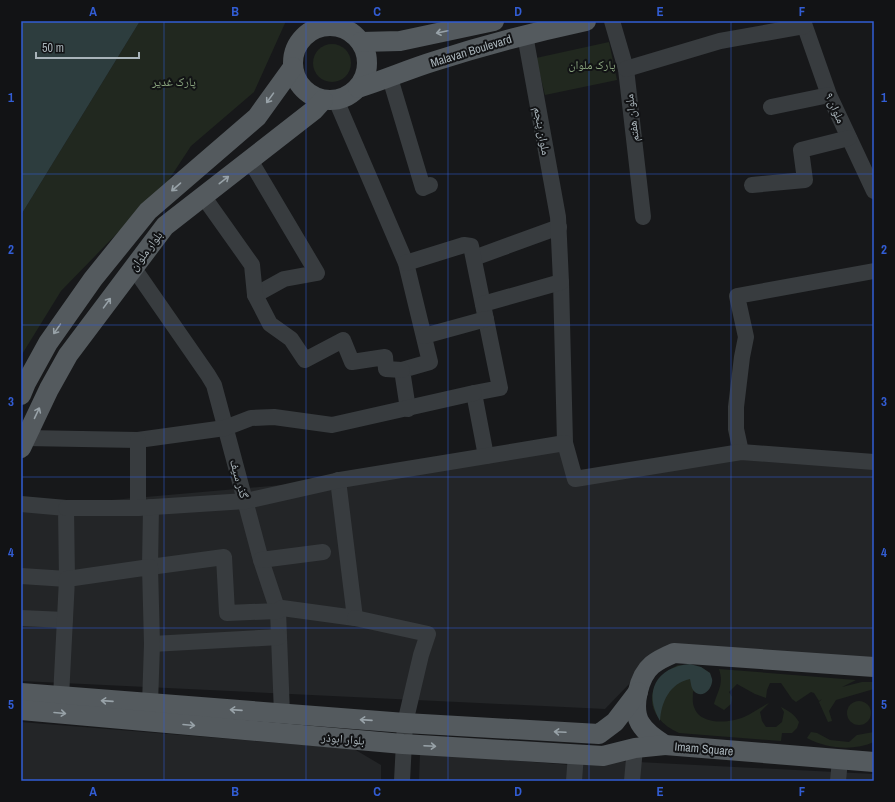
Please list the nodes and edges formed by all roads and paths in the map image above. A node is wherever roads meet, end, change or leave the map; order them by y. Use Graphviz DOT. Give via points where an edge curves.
graph roads {
  1 [pos="494,21"];
  2 [pos="586,21"];
  3 [pos="612,21"];
  4 [pos="804,23"];
  5 [pos="309,28"];
  6 [pos="356,32"];
  7 [pos="525,35"];
  8 [pos="293,67"];
  9 [pos="626,69"];
  10 [pos="390,78"];
  11 [pos="358,88"];
  12 [pos="829,95"];
  13 [pos="330,100"];
  14 [pos="771,107"];
  15 [pos="849,138"];
  16 [pos="250,160"];
  17 [pos="430,185"];
  18 [pos="752,185"];
  19 [pos="874,191"];
  20 [pos="204,196"];
  21 [pos="643,217"];
  22 [pos="559,227"];
  23 [pos="474,258"];
  24 [pos="406,264"];
  25 [pos="133,267"];
  26 [pos="874,272"];
  27 [pos="561,282"];
  28 [pos="255,295"];
  29 [pos="485,312"];
  30 [pos="424,336"];
  31 [pos="402,370"];
  32 [pos="474,393"];
  33 [pos="21,395"];
  34 [pos="408,409"];
  35 [pos="225,428"];
  36 [pos="138,440"];
  37 [pos="23,443"];
  38 [pos="565,443"];
  39 [pos="741,452"];
  40 [pos="486,456"];
  41 [pos="874,462"];
  42 [pos="338,480"];
  43 [pos="246,501"];
  44 [pos="21,504"];
  45 [pos="66,508"];
  46 [pos="144,508"];
  47 [pos="323,552"];
  48 [pos="261,560"];
  49 [pos="150,567"];
  50 [pos="21,576"];
  51 [pos="67,579"];
  52 [pos="278,611"];
  53 [pos="21,618"];
  54 [pos="355,618"];
  55 [pos="65,620"];
  56 [pos="279,637"];
  57 [pos="152,644"];
  58 [pos="874,667"];
  59 [pos="638,692"];
  60 [pos="21,693"];
  61 [pos="61,697"];
  62 [pos="150,704"];
  63 [pos="21,710"];
  64 [pos="282,714"];
  65 [pos="405,723"];
  66 [pos="599,734"];
  67 [pos="403,744"];
  68 [pos="665,745"];
  69 [pos="635,748"];
  70 [pos="576,754"];
  71 [pos="603,756"];
  72 [pos="840,760"];
  73 [pos="874,762"];
  74 [pos="402,781"];
  75 [pos="574,781"];
  76 [pos="632,781"];
  77 [pos="838,781"];
  1 -- 6 [label="main road, Malavan Boulevard, one-way" via="400,41"];
  2 -- 7 [label="main road, Malavan Boulevard"];
  3 -- 9 [label="street, ملوان هفتم"];
  4 -- 9 [label="street" via="720,41"];
  4 -- 12 [label="street, ملوان ۹"];
  5 -- 6 [label="main road" via="341,27"];
  5 -- 8 [label="main road" via="298,44"];
  6 -- 11 [label="main road" via="367,57 366,74"];
  7 -- 10 [label="main road, Malavan Boulevard" via="434,61"];
  7 -- 22 [label="street, ملوان پنجم"];
  8 -- 13 [label="main road" via="296,78 303,88 312,96"];
  8 -- 33 [label="main road, بلوار ملوان, one-way" via="257,117 148,210 93,279 48,343"];
  9 -- 21 [label="street, ملوان هفتم"];
  10 -- 11 [label="main road, Malavan Boulevard"];
  10 -- 17 [label="street" via="423,188"];
  11 -- 13 [label="main road" via="348,96"];
  12 -- 14 [label="street"];
  12 -- 15 [label="street, ملوان ۹"];
  13 -- 16 [label="main road, بلوار ملوان"];
  13 -- 24 [label="street"];
  15 -- 18 [label="street" via="801,150 805,180"];
  15 -- 19 [label="street, ملوان ۹"];
  20 -- 16 [label="main road, بلوار ملوان, one-way"];
  16 -- 28 [label="street" via="318,273 284,279"];
  20 -- 25 [label="main road, بلوار ملوان" via="165,226"];
  20 -- 28 [label="street" via="252,264"];
  22 -- 23 [label="street"];
  22 -- 27 [label="street, ملوان پنجم"];
  23 -- 24 [label="street" via="471,246 464,245"];
  23 -- 29 [label="street"];
  24 -- 30 [label="street"];
  25 -- 35 [label="street, گذر سیف" via="214,385"];
  37 -- 25 [label="main road, بلوار ملوان, one-way" via="68,355"];
  26 -- 39 [label="street" via="737,296 746,337 736,407 736,429"];
  27 -- 29 [label="street"];
  27 -- 38 [label="street, ملوان پنجم"];
  28 -- 31 [label="street" via="270,324 291,339 305,360 343,340 352,362 385,357 386,369"];
  29 -- 30 [label="street"];
  29 -- 32 [label="street" via="500,388"];
  30 -- 31 [label="street" via="430,362"];
  31 -- 34 [label="street"];
  32 -- 34 [label="street"];
  32 -- 40 [label="street"];
  34 -- 35 [label="street" via="332,425 274,417 251,418"];
  35 -- 36 [label="street"];
  35 -- 43 [label="street, گذر سیف"];
  36 -- 37 [label="street"];
  36 -- 46 [label="street"];
  38 -- 39 [label="street, ملوان پنجم" via="575,479"];
  38 -- 40 [label="street"];
  39 -- 41 [label="street"];
  40 -- 42 [label="street"];
  42 -- 43 [label="street"];
  42 -- 54 [label="street"];
  43 -- 46 [label="street"];
  43 -- 48 [label="street, گذر سیف"];
  44 -- 45 [label="street"];
  45 -- 46 [label="street"];
  45 -- 51 [label="street"];
  46 -- 49 [label="street"];
  47 -- 48 [label="street"];
  48 -- 52 [label="street, گذر سیف"];
  49 -- 51 [label="street"];
  49 -- 52 [label="street" via="224,557 227,613"];
  49 -- 57 [label="street"];
  50 -- 51 [label="street"];
  51 -- 55 [label="street"];
  52 -- 54 [label="street" via="282,608"];
  52 -- 56 [label="street, گذر سیف"];
  53 -- 55 [label="street"];
  54 -- 65 [label="street" via="428,634"];
  55 -- 61 [label="street"];
  56 -- 57 [label="street"];
  56 -- 64 [label="street, گذر سیف"];
  57 -- 62 [label="street"];
  58 -- 59 [label="main road, Imam Square" via="674,653 652,665 642,678"];
  59 -- 66 [label="main road" via="615,722"];
  59 -- 68 [label="main road, Imam Square" via="639,722 652,738"];
  60 -- 61 [label="main road, بلوار ابوذر"];
  62 -- 61 [label="main road, بلوار ابوذر, one-way"];
  64 -- 62 [label="main road, بلوار ابوذر, one-way"];
  63 -- 67 [label="main road, بلوار ابوذر, one-way"];
  65 -- 64 [label="main road, بلوار ابوذر, one-way"];
  66 -- 65 [label="main road, بلوار ابوذر, one-way"];
  65 -- 67 [label="street"];
  66 -- 71 [label="main road" via="606,737 609,743 608,751"];
  67 -- 70 [label="main road, بلوار ابوذر, one-way"];
  67 -- 74 [label="street"];
  68 -- 69 [label="main road, بلوار ابوذر"];
  68 -- 72 [label="main road, Imam Square"];
  69 -- 71 [label="main road, بلوار ابوذر"];
  69 -- 76 [label="street"];
  70 -- 71 [label="main road, بلوار ابوذر"];
  70 -- 75 [label="street"];
  72 -- 73 [label="main road, Imam Square"];
  72 -- 77 [label="street"];
}
